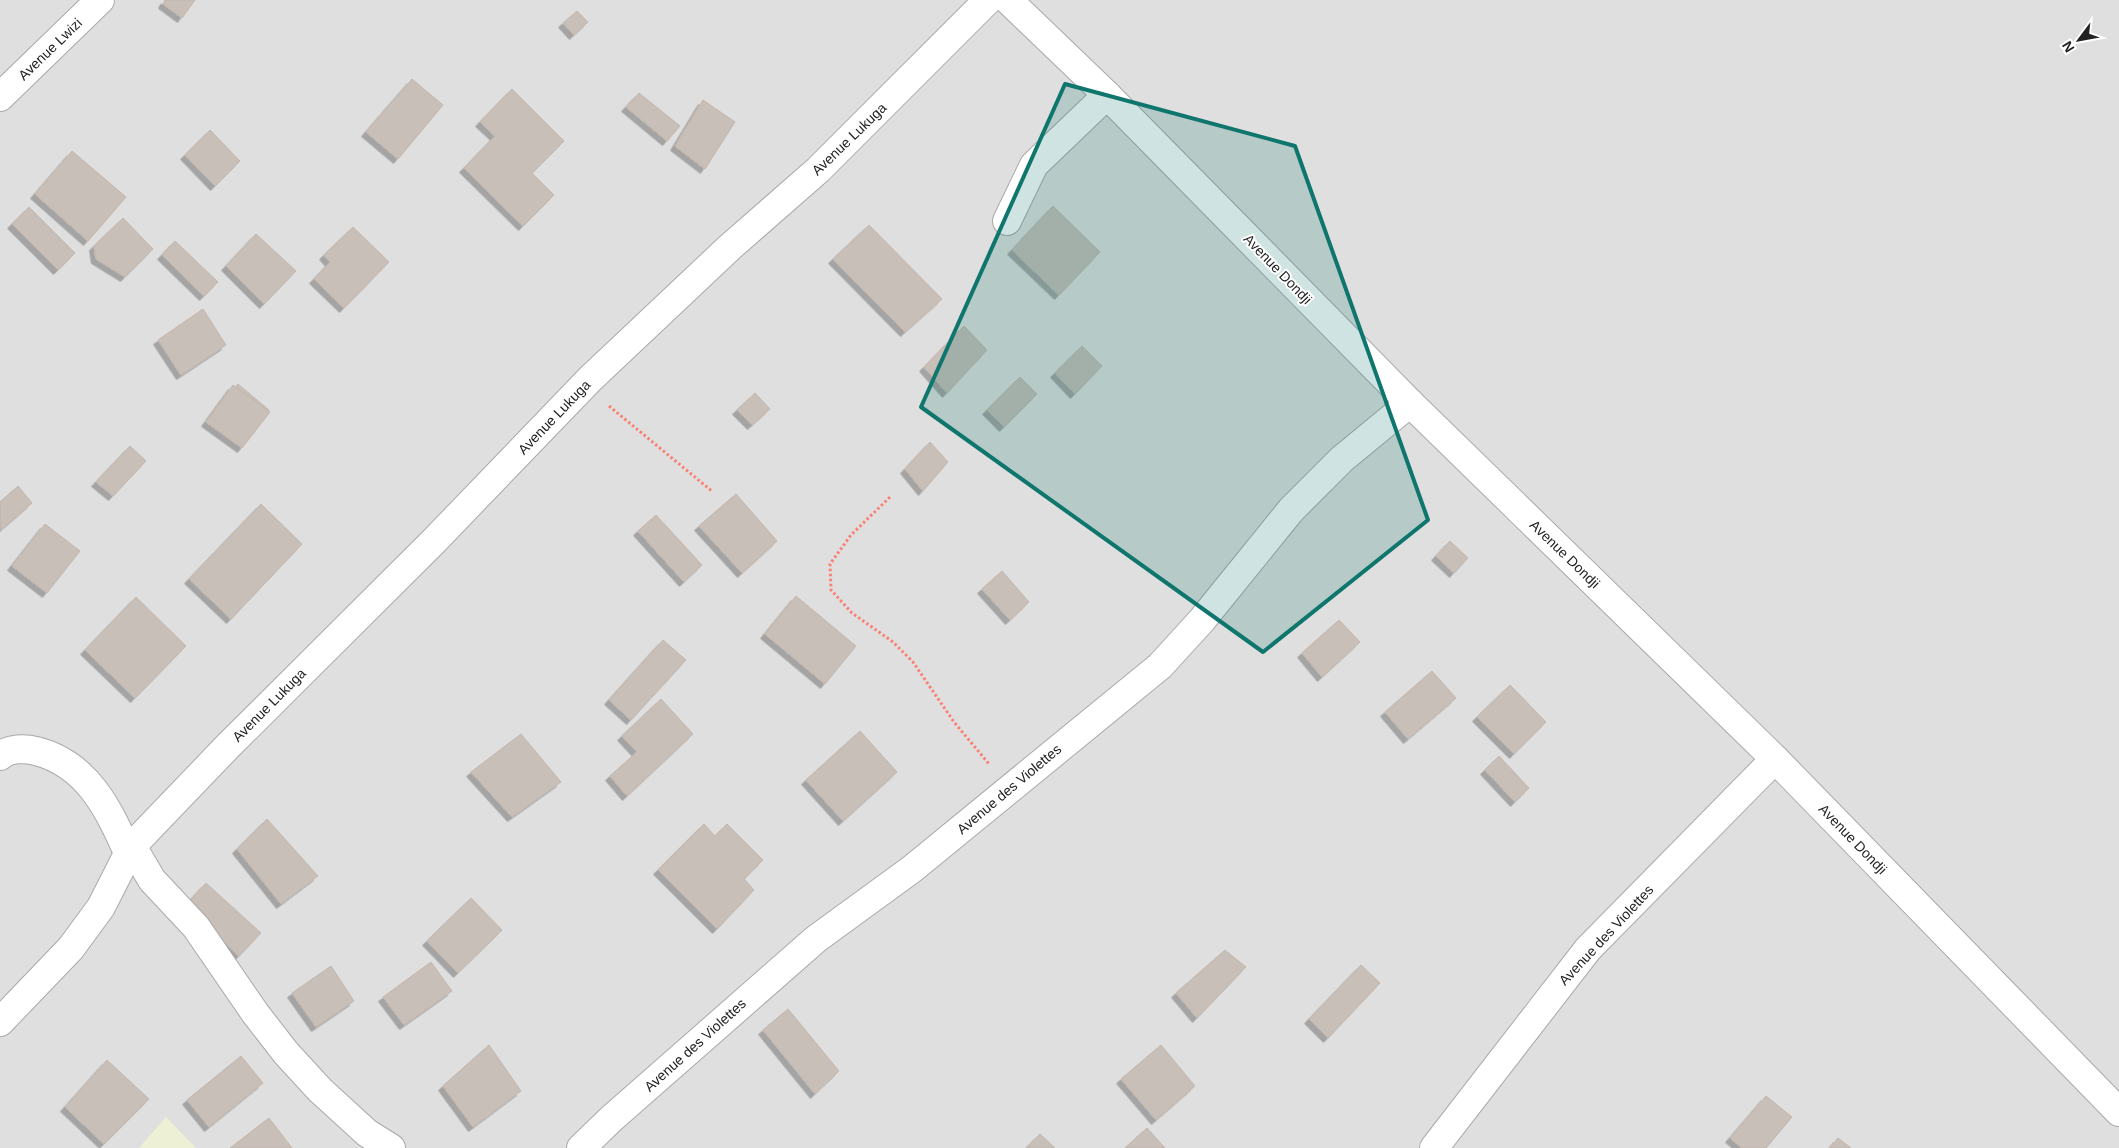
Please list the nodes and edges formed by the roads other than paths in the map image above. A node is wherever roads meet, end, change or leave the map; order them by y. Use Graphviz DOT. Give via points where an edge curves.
graph roads {
  1 [pos="100,0"];
  2 [pos="988,0"];
  3 [pos="1008,0"];
  4 [pos="1107,95"];
  5 [pos="0,97"];
  6 [pos="1007,221"];
  7 [pos="1410,403"];
  8 [pos="0,756"];
  9 [pos="1775,759"];
  10 [pos="131,851"];
  11 [pos="0,1022"];
  12 [pos="2119,1112"];
  13 [pos="391,1148"];
  14 [pos="581,1148"];
  15 [pos="1434,1148"];
  1 -- 5 [label="street, Avenue Lwizi"];
  2 -- 10 [label="street, Avenue Lukuga" via="818,170 730,247 590,379 434,541 228,746"];
  3 -- 4 [label="street, Avenue Dondji"];
  4 -- 6 [label="street" via="1034,165"];
  4 -- 7 [label="street, Avenue Dondji"];
  7 -- 9 [label="street, Avenue Dondji"];
  7 -- 14 [label="street, Avenue des Violettes" via="1342,459 1291,510 1202,620 1160,666 912,869 808,945"];
  8 -- 10 [label="street" via="25,748 50,754 80,773 104,802"];
  9 -- 12 [label="street, Avenue Dondji"];
  9 -- 15 [label="street, Avenue des Violettes" via="1588,949"];
  10 -- 11 [label="street, Avenue Lukuga" via="101,907 71,948"];
  10 -- 13 [label="street" via="152,880 196,927 250,1007 286,1053 367,1133"];
}
